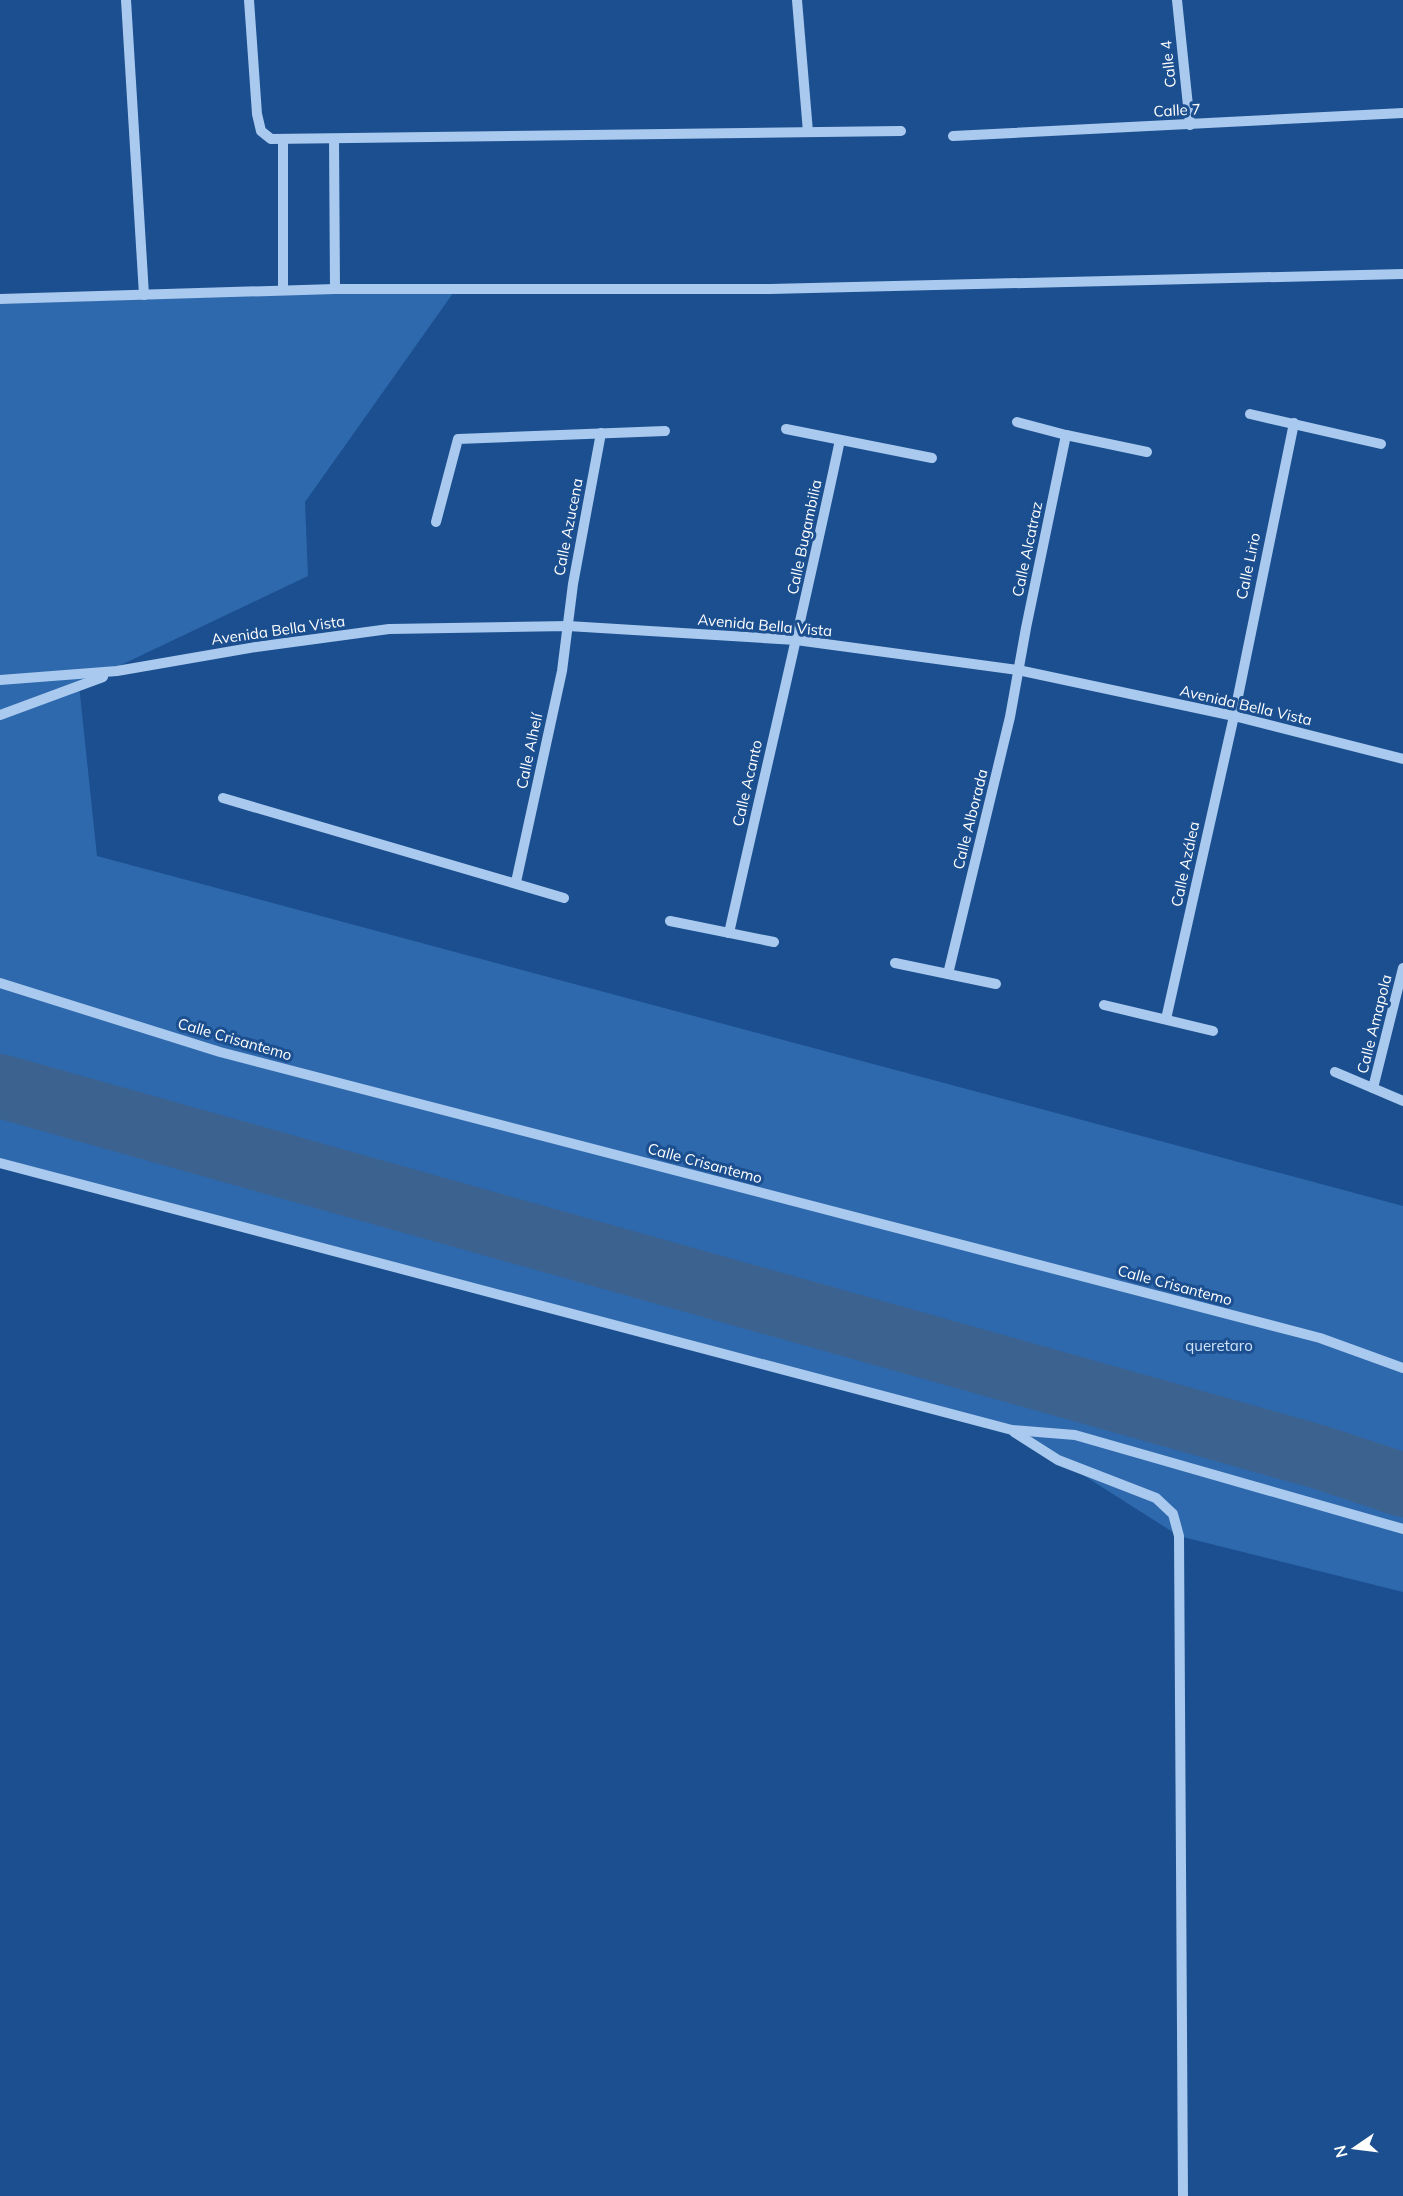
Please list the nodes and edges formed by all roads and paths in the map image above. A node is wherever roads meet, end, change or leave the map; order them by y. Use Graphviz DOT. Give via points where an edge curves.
graph roads {
  1 [pos="126,0"];
  2 [pos="249,0"];
  3 [pos="797,0"];
  4 [pos="1177,0"];
  5 [pos="1403,113"];
  6 [pos="1190,125"];
  7 [pos="901,131"];
  8 [pos="808,132"];
  9 [pos="953,136"];
  10 [pos="283,139"];
  11 [pos="334,139"];
  12 [pos="1403,274"];
  13 [pos="335,289"];
  14 [pos="283,290"];
  15 [pos="144,295"];
  16 [pos="0,299"];
  17 [pos="1250,414"];
  18 [pos="1017,422"];
  19 [pos="1294,423"];
  20 [pos="786,429"];
  21 [pos="665,431"];
  22 [pos="601,433"];
  23 [pos="1066,435"];
  24 [pos="840,440"];
  25 [pos="1381,444"];
  26 [pos="1147,452"];
  27 [pos="932,458"];
  28 [pos="436,522"];
  29 [pos="567,626"];
  30 [pos="796,640"];
  31 [pos="1018,670"];
  32 [pos="117,672"];
  33 [pos="0,680"];
  34 [pos="0,715"];
  35 [pos="1234,716"];
  36 [pos="1403,759"];
  37 [pos="223,798"];
  38 [pos="516,882"];
  39 [pos="564,898"];
  40 [pos="670,921"];
  41 [pos="729,933"];
  42 [pos="774,942"];
  43 [pos="895,963"];
  44 [pos="1403,968"];
  45 [pos="948,974"];
  46 [pos="0,983"];
  47 [pos="996,984"];
  48 [pos="1104,1005"];
  49 [pos="1166,1019"];
  50 [pos="1213,1031"];
  51 [pos="1335,1072"];
  52 [pos="1373,1088"];
  53 [pos="1403,1101"];
  54 [pos="0,1163"];
  55 [pos="1403,1368"];
  56 [pos="1012,1430"];
  57 [pos="1403,1529"];
  58 [pos="1183,2196"];
  1 -- 15 [label="street"];
  2 -- 10 [label="street" via="261,131 271,139"];
  3 -- 8 [label="street"];
  4 -- 6 [label="street, Calle 4"];
  5 -- 6 [label="street, Calle 7"];
  6 -- 9 [label="street, Calle 7"];
  7 -- 8 [label="street"];
  8 -- 11 [label="street"];
  10 -- 11 [label="street"];
  10 -- 14 [label="street"];
  11 -- 13 [label="street"];
  12 -- 13 [label="street" via="770,289"];
  13 -- 14 [label="street"];
  14 -- 15 [label="street"];
  15 -- 16 [label="street"];
  17 -- 19 [label="street"];
  18 -- 23 [label="street"];
  19 -- 25 [label="street"];
  19 -- 35 [label="street, Calle Lirio"];
  20 -- 24 [label="street"];
  21 -- 22 [label="street"];
  22 -- 28 [label="street" via="458,439"];
  22 -- 29 [label="street, Calle Azucena"];
  23 -- 26 [label="street"];
  23 -- 31 [label="street, Calle Alcatraz"];
  24 -- 27 [label="street"];
  24 -- 30 [label="street, Calle Bugambilia"];
  29 -- 30 [label="street, Avenida Bella Vista"];
  29 -- 32 [label="street, Avenida Bella Vista" via="389,629"];
  29 -- 38 [label="street, Calle Alhelí" via="562,671"];
  30 -- 31 [label="street, Avenida Bella Vista"];
  30 -- 41 [label="street, Calle Acanto"];
  31 -- 35 [label="street, Avenida Bella Vista"];
  31 -- 45 [label="street, Calle Alborada"];
  32 -- 33 [label="street, Avenida Bella Vista"];
  32 -- 34 [label="street, Avenida Bella Vista"];
  35 -- 36 [label="street, Avenida Bella Vista"];
  35 -- 49 [label="street, Calle Azálea"];
  37 -- 38 [label="street"];
  38 -- 39 [label="street"];
  40 -- 41 [label="street"];
  41 -- 42 [label="street"];
  43 -- 45 [label="street"];
  44 -- 52 [label="street, Calle Amapola"];
  45 -- 47 [label="street"];
  46 -- 55 [label="street, Calle Crisantemo" via="220,1052 1320,1338"];
  48 -- 49 [label="street"];
  49 -- 50 [label="street"];
  51 -- 52 [label="street"];
  52 -- 53 [label="street"];
  54 -- 56 [label="street"];
  56 -- 57 [label="street" via="1075,1436"];
  56 -- 58 [label="street" via="1058,1460 1156,1498 1173,1514 1179,1536"];
}
